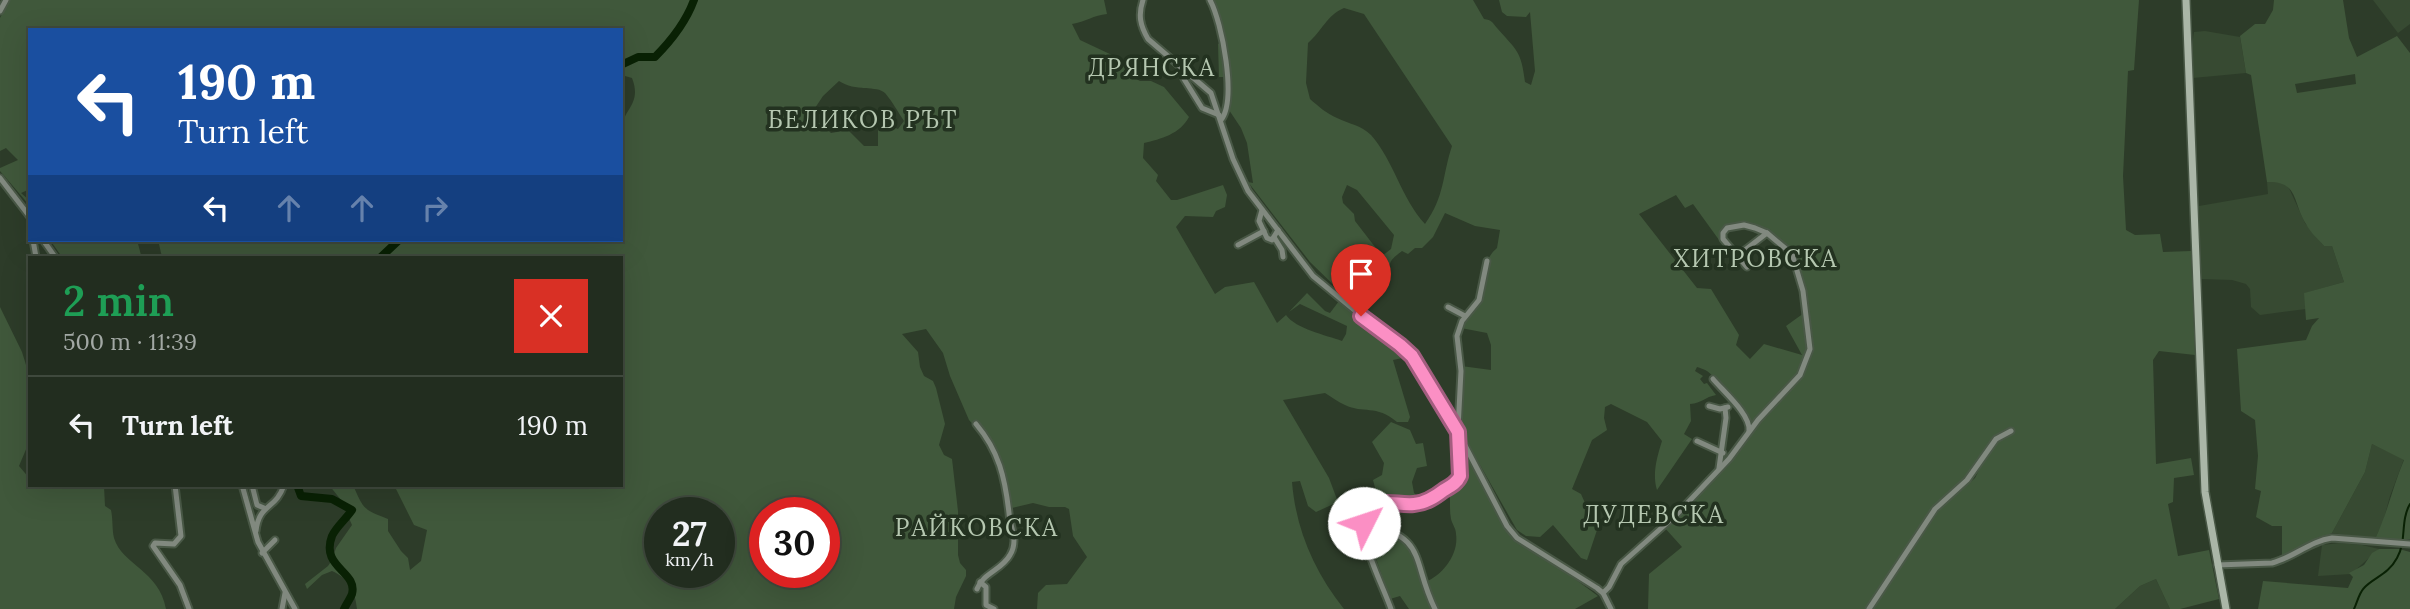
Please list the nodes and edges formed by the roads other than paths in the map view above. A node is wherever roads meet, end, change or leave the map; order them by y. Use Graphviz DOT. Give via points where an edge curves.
graph roads {
  1 [pos="6,0"];
  2 [pos="1143,0"];
  3 [pos="1210,0"];
  4 [pos="2186,0"];
  5 [pos="0,12"];
  6 [pos="1180,65"];
  7 [pos="1220,117"];
  8 [pos="0,178"];
  9 [pos="1262,210"];
  10 [pos="28,217"];
  11 [pos="1264,231"];
  12 [pos="1767,233"];
  13 [pos="1276,234"];
  14 [pos="1238,245"];
  15 [pos="1735,253"];
  16 [pos="1283,257"];
  17 [pos="1486,261"];
  18 [pos="1748,267"];
  19 [pos="1448,307"];
  20 [pos="1465,316"];
  21 [pos="1713,379"];
  22 [pos="1734,404"];
  23 [pos="1709,406"];
  24 [pos="1725,408"];
  25 [pos="976,424"];
  26 [pos="1749,431"];
  27 [pos="2011,431"];
  28 [pos="1458,432"];
  29 [pos="1697,441"];
  30 [pos="1723,453"];
  31 [pos="1719,468"];
  32 [pos="175,487"];
  33 [pos="243,487"];
  34 [pos="252,487"];
  35 [pos="283,487"];
  36 [pos="264,508"];
  37 [pos="1364,523"];
  38 [pos="256,535"];
  39 [pos="275,540"];
  40 [pos="2409,544"];
  41 [pos="262,553"];
  42 [pos="2217,565"];
  43 [pos="980,582"];
  44 [pos="977,589"];
  45 [pos="285,593"];
  46 [pos="1603,593"];
  47 [pos="189,609"];
  48 [pos="282,609"];
  49 [pos="295,609"];
  50 [pos="994,609"];
  51 [pos="1391,609"];
  52 [pos="1435,609"];
  53 [pos="1611,609"];
  54 [pos="1869,609"];
  55 [pos="2226,609"];
  1 -- 5 [label="street"];
  2 -- 6 [label="street" via="1140,10 1148,39"];
  3 -- 7 [label="street" via="1224,46 1227,97"];
  4 -- 42 [label="street" via="2205,492"];
  6 -- 7 [label="street" via="1211,93"];
  6 -- 7 [label="street" via="1202,108"];
  7 -- 9 [label="street" via="1240,176"];
  8 -- 10 [label="street"];
  9 -- 11 [label="street" via="1259,221"];
  9 -- 13 [label="street"];
  11 -- 13 [label="street" via="1269,240"];
  11 -- 14 [label="street"];
  12 -- 15 [label="street"];
  12 -- 15 [label="street" via="1744,225 1727,228 1723,239"];
  12 -- 26 [label="street" via="1792,254 1803,292 1810,349 1800,374"];
  13 -- 16 [label="street"];
  13 -- 28 [label="street" via="1322,284 1407,350"];
  15 -- 18 [label="street"];
  17 -- 20 [label="street" via="1479,300"];
  19 -- 20 [label="street"];
  20 -- 28 [label="street" via="1457,336 1461,371"];
  21 -- 22 [label="street"];
  22 -- 24 [label="street"];
  22 -- 26 [label="street" via="1746,416"];
  23 -- 24 [label="street"];
  24 -- 30 [label="street"];
  25 -- 43 [label="street" via="1001,465 1014,538 1007,560"];
  26 -- 31 [label="street"];
  27 -- 54 [label="street" via="1996,439 1967,480 1935,509"];
  28 -- 37 [label="street" via="1457,481 1422,502 1374,506"];
  28 -- 46 [label="street" via="1517,538"];
  29 -- 30 [label="street"];
  30 -- 31 [label="street"];
  31 -- 46 [label="street" via="1621,564"];
  32 -- 47 [label="street" via="181,536 174,544 153,546 180,586"];
  33 -- 38 [label="street"];
  34 -- 36 [label="street" via="257,505"];
  35 -- 36 [label="street" via="276,502"];
  36 -- 38 [label="street"];
  37 -- 51 [label="street" via="1366,542"];
  37 -- 52 [label="street" via="1393,531 1411,544"];
  38 -- 41 [label="street"];
  39 -- 41 [label="street"];
  40 -- 42 [label="street" via="2321,539 2281,561"];
  41 -- 45 [label="street"];
  42 -- 55 [label="street"];
  43 -- 44 [label="street"];
  43 -- 50 [label="street" via="986,587 986,605"];
  45 -- 48 [label="street"];
  45 -- 49 [label="street"];
  46 -- 53 [label="street"];
}
